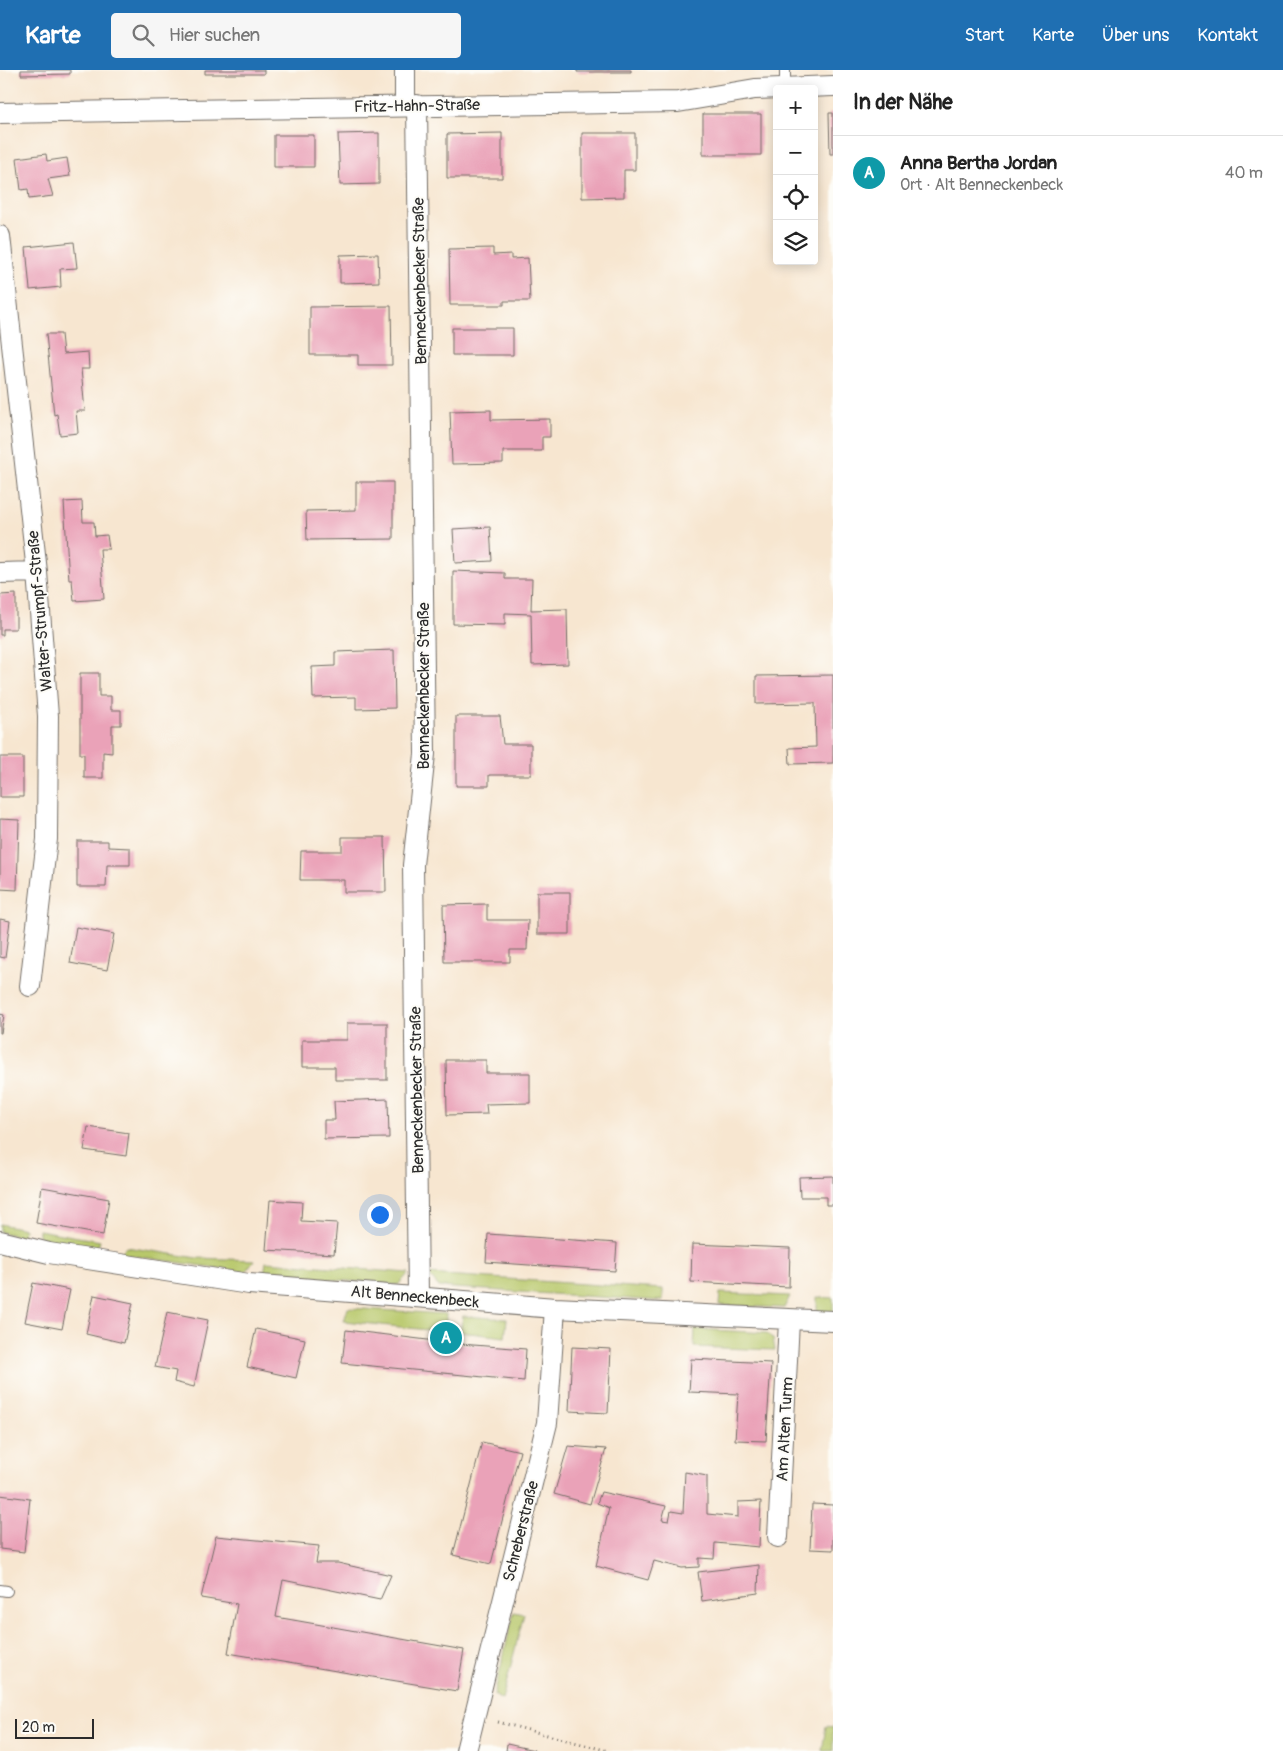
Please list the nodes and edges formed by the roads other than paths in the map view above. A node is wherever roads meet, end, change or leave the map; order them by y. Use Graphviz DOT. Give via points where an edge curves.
graph roads {
  1 [pos="405,70"];
  2 [pos="785,79"];
  3 [pos="833,86"];
  4 [pos="411,105"];
  5 [pos="0,113"];
  6 [pos="0,236"];
  7 [pos="0,572"];
  8 [pos="37,572"];
  9 [pos="30,986"];
  10 [pos="0,1241"];
  11 [pos="418,1296"];
  12 [pos="555,1308"];
  13 [pos="789,1321"];
  14 [pos="833,1321"];
  15 [pos="778,1537"];
  16 [pos="466,1751"];
  1 -- 4 [label="street, Benneckenbecker Straße"];
  2 -- 3 [label="street, Fritz-Hahn-Straße"];
  2 -- 4 [label="street, Fritz-Hahn-Straße" via="678,102"];
  4 -- 5 [label="street, Fritz-Hahn-Straße"];
  4 -- 11 [label="street, Benneckenbecker Straße" via="425,754 413,865"];
  6 -- 8 [label="street, Walter-Strumpf-Straße"];
  7 -- 8 [label="street"];
  8 -- 9 [label="street, Walter-Strumpf-Straße" via="48,716 47,839"];
  10 -- 11 [label="street, Alt Benneckenbeck" via="48,1254 248,1284"];
  11 -- 12 [label="street, Alt Benneckenbeck"];
  12 -- 13 [label="street, Alt Benneckenbeck"];
  12 -- 16 [label="street, Schreberstraße" via="547,1423"];
  13 -- 14 [label="street, Alt Benneckenbeck"];
  13 -- 15 [label="street, Am Alten Turm"];
}
